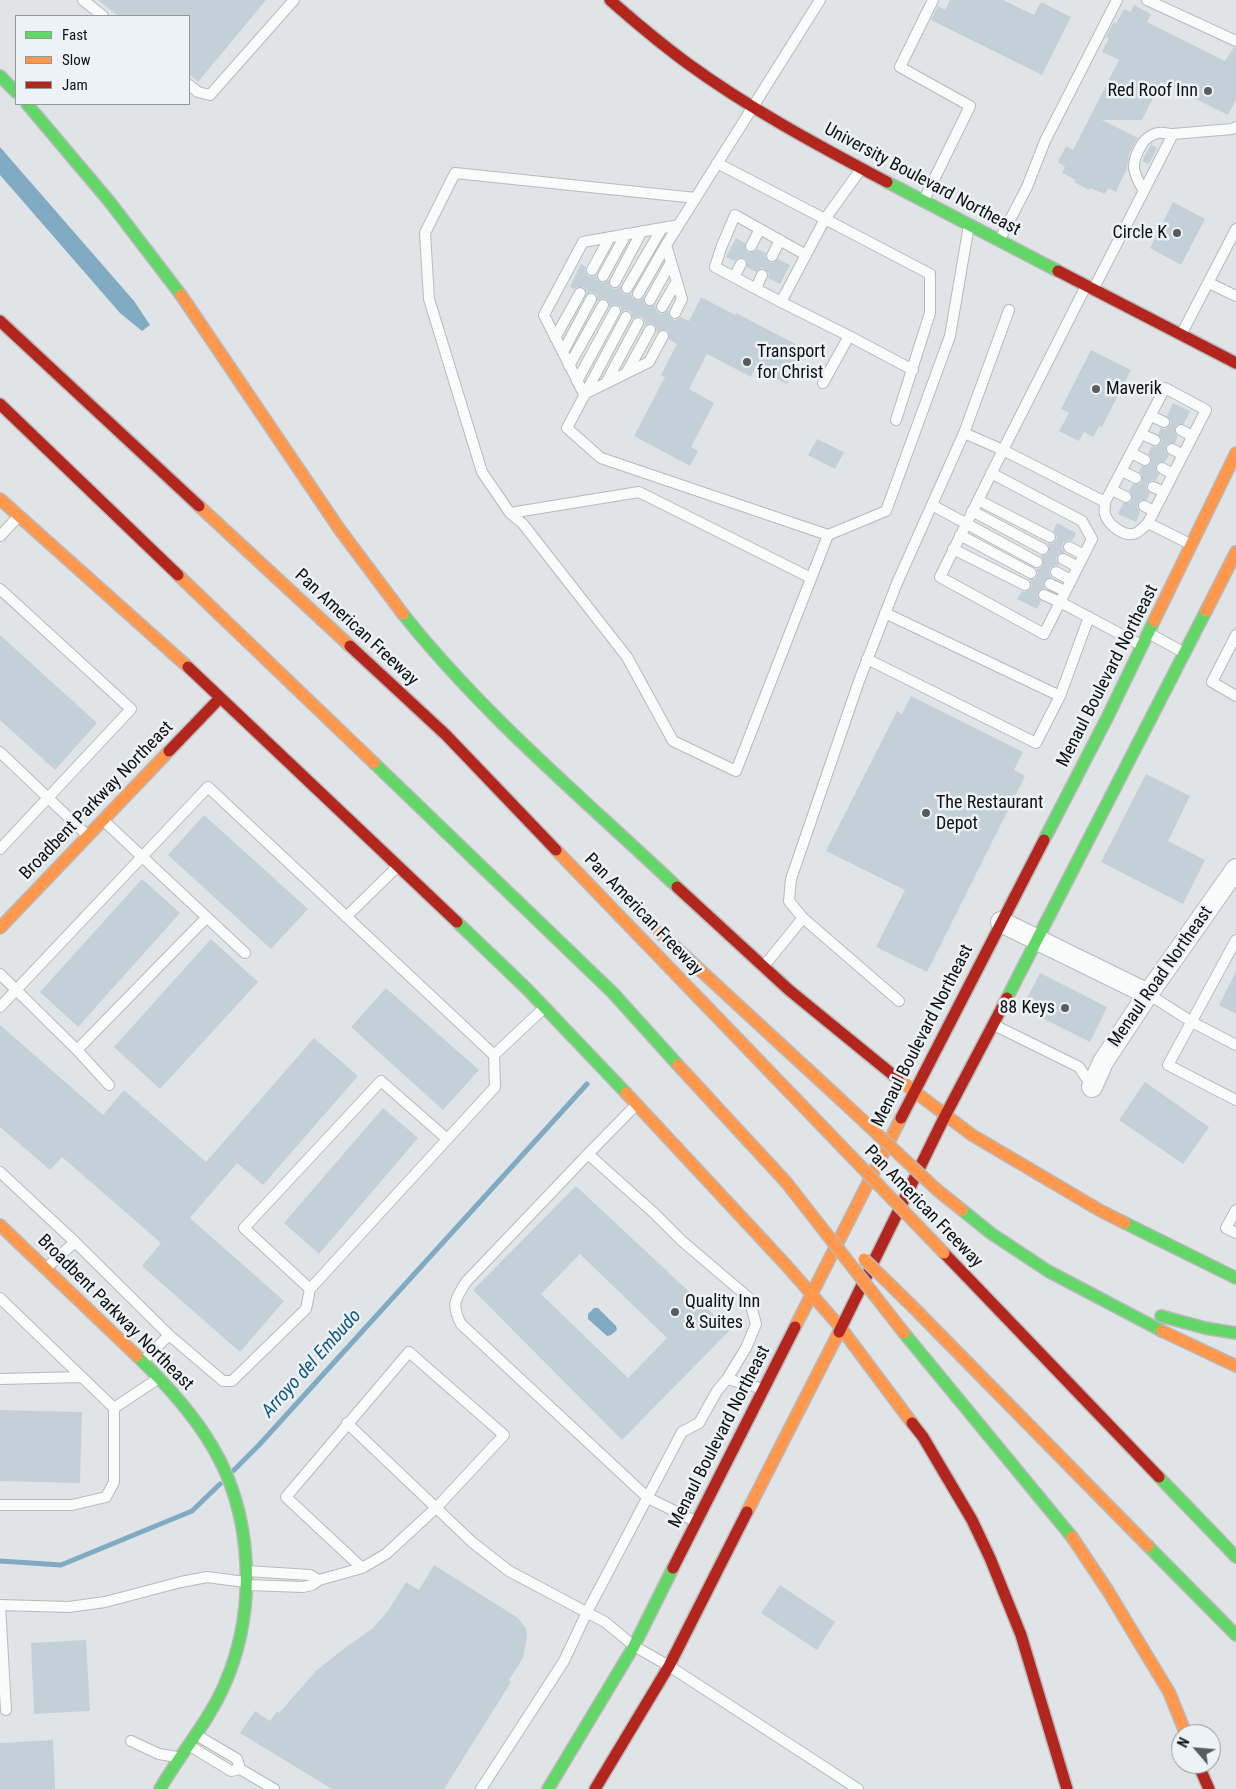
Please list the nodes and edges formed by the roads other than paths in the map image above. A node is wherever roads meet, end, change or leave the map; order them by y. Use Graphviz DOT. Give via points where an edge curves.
graph roads {
  1 [pos="83,0"];
  2 [pos="294,0"];
  3 [pos="610,0"];
  4 [pos="820,0"];
  5 [pos="933,0"];
  6 [pos="1116,0"];
  7 [pos="1147,0"];
  8 [pos="102,15"];
  9 [pos="1236,41"];
  10 [pos="0,76"];
  11 [pos="190,86"];
  12 [pos="15,91"];
  13 [pos="28,105"];
  14 [pos="752,107"];
  15 [pos="1236,127"];
  16 [pos="1174,134"];
  17 [pos="717,163"];
  18 [pos="861,168"];
  19 [pos="1144,191"];
  20 [pos="696,198"];
  21 [pos="923,201"];
  22 [pos="825,219"];
  23 [pos="969,224"];
  24 [pos="679,225"];
  25 [pos="662,228"];
  26 [pos="760,229"];
  27 [pos="1236,229"];
  28 [pos="642,231"];
  29 [pos="626,234"];
  30 [pos="610,237"];
  31 [pos="780,240"];
  32 [pos="999,240"];
  33 [pos="666,245"];
  34 [pos="751,246"];
  35 [pos="806,255"];
  36 [pos="772,256"];
  37 [pos="671,262"];
  38 [pos="741,264"];
  39 [pos="592,270"];
  40 [pos="762,275"];
  41 [pos="603,276"];
  42 [pos="734,277"];
  43 [pos="677,281"];
  44 [pos="615,282"];
  45 [pos="1209,283"];
  46 [pos="1090,287"];
  47 [pos="627,288"];
  48 [pos="756,288"];
  49 [pos="580,292"];
  50 [pos="638,294"];
  51 [pos="1236,296"];
  52 [pos="592,299"];
  53 [pos="650,300"];
  54 [pos="782,302"];
  55 [pos="603,304"];
  56 [pos="662,307"];
  57 [pos="1009,310"];
  58 [pos="615,311"];
  59 [pos="674,313"];
  60 [pos="626,317"];
  61 [pos="0,321"];
  62 [pos="638,323"];
  63 [pos="650,330"];
  64 [pos="1181,334"];
  65 [pos="663,336"];
  66 [pos="849,336"];
  67 [pos="555,338"];
  68 [pos="562,352"];
  69 [pos="1236,363"];
  70 [pos="569,366"];
  71 [pos="913,370"];
  72 [pos="627,372"];
  73 [pos="577,381"];
  74 [pos="823,382"];
  75 [pos="606,383"];
  76 [pos="584,394"];
  77 [pos="0,404"];
  78 [pos="1151,416"];
  79 [pos="896,420"];
  80 [pos="1164,422"];
  81 [pos="1181,430"];
  82 [pos="964,433"];
  83 [pos="1141,434"];
  84 [pos="1192,436"];
  85 [pos="1155,440"];
  86 [pos="1172,449"];
  87 [pos="1002,450"];
  88 [pos="1131,453"];
  89 [pos="1236,453"];
  90 [pos="1183,455"];
  91 [pos="1145,460"];
  92 [pos="1162,468"];
  93 [pos="1122,471"];
  94 [pos="991,473"];
  95 [pos="1173,474"];
  96 [pos="1136,478"];
  97 [pos="1153,486"];
  98 [pos="1112,490"];
  99 [pos="1164,492"];
  100 [pos="1126,498"];
  101 [pos="0,500"];
  102 [pos="978,500"];
  103 [pos="1106,502"];
  104 [pos="932,505"];
  105 [pos="1144,506"];
  106 [pos="972,511"];
  107 [pos="1154,511"];
  108 [pos="510,513"];
  109 [pos="19,516"];
  110 [pos="966,523"];
  111 [pos="1148,523"];
  112 [pos="828,535"];
  113 [pos="0,536"];
  114 [pos="960,536"];
  115 [pos="1050,537"];
  116 [pos="1192,544"];
  117 [pos="1069,547"];
  118 [pos="954,549"];
  119 [pos="1043,549"];
  120 [pos="1236,552"];
  121 [pos="1084,555"];
  122 [pos="1063,559"];
  123 [pos="1037,562"];
  124 [pos="1078,566"];
  125 [pos="1056,572"];
  126 [pos="1031,573"];
  127 [pos="811,578"];
  128 [pos="1071,580"];
  129 [pos="1050,584"];
  130 [pos="1025,585"];
  131 [pos="0,589"];
  132 [pos="1066,591"];
  133 [pos="1044,595"];
  134 [pos="1060,602"];
  135 [pos="885,613"];
  136 [pos="1089,617"];
  137 [pos="1149,634"];
  138 [pos="1236,635"];
  139 [pos="1142,646"];
  140 [pos="1184,653"];
  141 [pos="867,659"];
  142 [pos="1060,696"];
  143 [pos="1236,696"];
  144 [pos="220,698"];
  145 [pos="446,736"];
  146 [pos="0,752"];
  147 [pos="47,798"];
  148 [pos="103,820"];
  149 [pos="88,836"];
  150 [pos="0,849"];
  151 [pos="143,856"];
  152 [pos="398,865"];
  153 [pos="1236,870"];
  154 [pos="592,871"];
  155 [pos="206,916"];
  156 [pos="346,917"];
  157 [pos="803,918"];
  158 [pos="1001,922"];
  159 [pos="651,925"];
  160 [pos="0,928"];
  161 [pos="1037,940"];
  162 [pos="1236,940"];
  163 [pos="245,953"];
  164 [pos="764,967"];
  165 [pos="0,974"];
  166 [pos="16,991"];
  167 [pos="1148,994"];
  168 [pos="899,1001"];
  169 [pos="0,1007"];
  170 [pos="544,1007"];
  171 [pos="1192,1022"];
  172 [pos="993,1025"];
  173 [pos="1236,1045"];
  174 [pos="77,1050"];
  175 [pos="494,1055"];
  176 [pos="109,1085"];
  177 [pos="1092,1087"];
  178 [pos="914,1092"];
  179 [pos="1236,1100"];
  180 [pos="637,1104"];
  181 [pos="945,1116"];
  182 [pos="447,1139"];
  183 [pos="588,1154"];
  184 [pos="0,1172"];
  185 [pos="786,1182"];
  186 [pos="1236,1210"];
  187 [pos="0,1225"];
  188 [pos="1236,1233"];
  189 [pos="75,1242"];
  190 [pos="46,1269"];
  191 [pos="1048,1271"];
  192 [pos="1236,1278"];
  193 [pos="310,1289"];
  194 [pos="812,1294"];
  195 [pos="0,1298"];
  196 [pos="841,1328"];
  197 [pos="1236,1333"];
  198 [pos="169,1335"];
  199 [pos="142,1361"];
  200 [pos="1236,1366"];
  201 [pos="82,1377"];
  202 [pos="158,1378"];
  203 [pos="0,1379"];
  204 [pos="727,1379"];
  205 [pos="764,1389"];
  206 [pos="114,1408"];
  207 [pos="347,1423"];
  208 [pos="648,1498"];
  209 [pos="0,1505"];
  210 [pos="437,1507"];
  211 [pos="697,1522"];
  212 [pos="1236,1557"];
  213 [pos="362,1568"];
  214 [pos="246,1579"];
  215 [pos="587,1612"];
  216 [pos="1236,1635"];
  217 [pos="634,1646"];
  218 [pos="670,1666"];
  219 [pos="6,1710"];
  220 [pos="1182,1724"];
  221 [pos="197,1735"];
  222 [pos="131,1742"];
  223 [pos="190,1745"];
  224 [pos="181,1757"];
  225 [pos="240,1769"];
  226 [pos="1202,1774"];
  227 [pos="160,1789"];
  228 [pos="274,1789"];
  229 [pos="481,1789"];
  230 [pos="548,1789"];
  231 [pos="595,1789"];
  232 [pos="858,1789"];
  233 [pos="1067,1789"];
  234 [pos="1208,1789"];
  1 -- 8 [label="lane"];
  2 -- 11 [label="lane" via="210,95"];
  3 -- 14 [label="main road, University Boulevard Northeast" via="686,63"];
  4 -- 14 [label="lane"];
  5 -- 21 [label="lane" via="900,67 970,106"];
  6 -- 32 [label="lane"];
  7 -- 9 [label="lane"];
  10 -- 12 [label="main road"];
  13 -- 164 [label="main road" via="150,252 234,370 316,495 378,583 410,622 464,683 554,772"];
  14 -- 17 [label="lane"];
  14 -- 18 [label="main road, University Boulevard Northeast"];
  15 -- 16 [label="lane"];
  16 -- 19 [label="lane"];
  16 -- 19 [label="lane" via="1158,132 1149,137 1134,157 1137,180"];
  17 -- 20 [label="lane"];
  17 -- 22 [label="lane"];
  18 -- 21 [label="main road, University Boulevard Northeast"];
  18 -- 22 [label="lane"];
  19 -- 46 [label="lane"];
  20 -- 24 [label="lane"];
  20 -- 108 [label="lane" via="455,173 425,233 429,299 482,472"];
  21 -- 23 [label="main road, University Boulevard Northeast"];
  22 -- 35 [label="lane"];
  22 -- 71 [label="lane" via="930,274 930,313"];
  23 -- 32 [label="main road, University Boulevard Northeast"];
  23 -- 112 [label="lane" via="950,336 886,511"];
  24 -- 25 [label="lane"];
  24 -- 33 [label="lane"];
  25 -- 28 [label="lane"];
  25 -- 47 [label="lane"];
  26 -- 31 [label="lane"];
  26 -- 34 [label="lane"];
  26 -- 42 [label="lane" via="735,215 715,267"];
  27 -- 45 [label="lane"];
  28 -- 29 [label="lane"];
  28 -- 44 [label="lane"];
  29 -- 30 [label="lane"];
  29 -- 41 [label="lane"];
  30 -- 39 [label="lane"];
  30 -- 67 [label="lane" via="583,242 544,315"];
  31 -- 35 [label="lane"];
  31 -- 36 [label="lane"];
  32 -- 46 [label="main road, University Boulevard Northeast"];
  33 -- 37 [label="lane"];
  33 -- 50 [label="lane"];
  35 -- 54 [label="lane"];
  37 -- 43 [label="lane"];
  37 -- 53 [label="lane"];
  38 -- 42 [label="lane"];
  40 -- 48 [label="lane"];
  42 -- 48 [label="lane"];
  43 -- 56 [label="lane"];
  43 -- 59 [label="lane" via="682,299"];
  45 -- 51 [label="lane"];
  45 -- 64 [label="lane"];
  46 -- 64 [label="main road, University Boulevard Northeast"];
  46 -- 87 [label="lane"];
  48 -- 54 [label="lane"];
  49 -- 67 [label="lane"];
  52 -- 68 [label="lane"];
  54 -- 66 [label="lane"];
  55 -- 70 [label="lane"];
  57 -- 82 [label="lane"];
  58 -- 73 [label="lane"];
  60 -- 76 [label="lane"];
  61 -- 145 [label="main road, Pan American Freeway"];
  62 -- 75 [label="lane"];
  63 -- 72 [label="lane"];
  64 -- 69 [label="main road, University Boulevard Northeast"];
  65 -- 72 [label="lane" via="649,362"];
  66 -- 71 [label="lane"];
  66 -- 74 [label="lane"];
  67 -- 68 [label="lane"];
  68 -- 70 [label="lane"];
  70 -- 73 [label="lane"];
  71 -- 79 [label="lane"];
  72 -- 75 [label="lane"];
  73 -- 76 [label="lane"];
  75 -- 76 [label="lane"];
  76 -- 112 [label="lane" via="567,428 601,458"];
  77 -- 185 [label="main road" via="585,966"];
  78 -- 80 [label="lane"];
  78 -- 83 [label="lane"];
  78 -- 84 [label="lane" via="1165,388 1206,410"];
  81 -- 84 [label="lane"];
  82 -- 87 [label="lane"];
  82 -- 104 [label="lane"];
  83 -- 85 [label="lane"];
  83 -- 88 [label="lane"];
  84 -- 90 [label="lane"];
  86 -- 90 [label="lane"];
  87 -- 94 [label="lane"];
  87 -- 103 [label="lane"];
  88 -- 91 [label="lane"];
  88 -- 93 [label="lane"];
  89 -- 116 [label="main road, Menaul Boulevard Northeast"];
  90 -- 95 [label="lane"];
  92 -- 95 [label="lane"];
  93 -- 96 [label="lane"];
  93 -- 98 [label="lane"];
  94 -- 102 [label="lane"];
  94 -- 121 [label="lane" via="1082,520 1092,538"];
  95 -- 99 [label="lane"];
  97 -- 99 [label="lane"];
  98 -- 100 [label="lane"];
  98 -- 103 [label="lane"];
  99 -- 107 [label="lane"];
  101 -- 109 [label="main road"];
  102 -- 106 [label="lane"];
  102 -- 115 [label="lane"];
  103 -- 111 [label="lane" via="1105,514 1109,523 1119,531 1136,533"];
  104 -- 110 [label="lane"];
  104 -- 135 [label="lane"];
  105 -- 107 [label="lane"];
  106 -- 110 [label="lane"];
  106 -- 119 [label="lane"];
  107 -- 111 [label="lane"];
  108 -- 127 [label="lane" via="639,492"];
  108 -- 127 [label="lane" via="626,656 673,741 736,771"];
  109 -- 113 [label="lane"];
  109 -- 144 [label="main road"];
  110 -- 114 [label="lane"];
  110 -- 123 [label="lane"];
  111 -- 116 [label="lane"];
  112 -- 127 [label="lane"];
  114 -- 118 [label="lane"];
  114 -- 126 [label="lane"];
  116 -- 137 [label="main road, Menaul Boulevard Northeast"];
  117 -- 121 [label="lane"];
  118 -- 130 [label="lane"];
  118 -- 134 [label="lane" via="940,577 1044,634"];
  120 -- 140 [label="main road"];
  121 -- 124 [label="lane"];
  122 -- 124 [label="lane"];
  124 -- 128 [label="lane"];
  125 -- 128 [label="lane"];
  128 -- 132 [label="lane"];
  129 -- 132 [label="lane"];
  131 -- 147 [label="lane" via="131,709"];
  132 -- 134 [label="lane"];
  133 -- 134 [label="lane"];
  134 -- 136 [label="lane"];
  135 -- 141 [label="lane"];
  135 -- 142 [label="lane"];
  136 -- 139 [label="lane"];
  136 -- 142 [label="lane"];
  137 -- 139 [label="main road, Menaul Boulevard Northeast"];
  137 -- 140 [label="lane"];
  138 -- 143 [label="lane" via="1212,682"];
  139 -- 158 [label="main road, Menaul Boulevard Northeast"];
  140 -- 161 [label="main road"];
  141 -- 142 [label="lane" via="1036,743"];
  141 -- 157 [label="lane" via="791,879 789,901"];
  144 -- 148 [label="main road, Broadbent Parkway Northeast"];
  144 -- 152 [label="main road"];
  145 -- 154 [label="main road"];
  145 -- 212 [label="main road, Pan American Freeway, bridge"];
  146 -- 147 [label="lane"];
  147 -- 149 [label="lane"];
  147 -- 150 [label="lane"];
  148 -- 149 [label="main road, Broadbent Parkway Northeast"];
  148 -- 151 [label="lane"];
  149 -- 160 [label="main road, Broadbent Parkway Northeast"];
  151 -- 155 [label="lane"];
  151 -- 156 [label="lane" via="208,787"];
  151 -- 166 [label="lane"];
  152 -- 156 [label="lane"];
  152 -- 170 [label="main road"];
  153 -- 167 [label="street, Menaul Road Northeast"];
  155 -- 163 [label="lane"];
  155 -- 174 [label="lane"];
  156 -- 175 [label="lane"];
  157 -- 164 [label="lane"];
  157 -- 168 [label="lane"];
  158 -- 161 [label="street"];
  158 -- 178 [label="main road, Menaul Boulevard Northeast"];
  159 -- 191 [label="main road, bridge" via="936,1189 999,1239"];
  161 -- 167 [label="street"];
  161 -- 172 [label="main road"];
  162 -- 171 [label="lane"];
  164 -- 178 [label="main road"];
  165 -- 166 [label="lane"];
  166 -- 169 [label="lane"];
  166 -- 174 [label="lane"];
  167 -- 171 [label="lane"];
  167 -- 177 [label="street, Menaul Road Northeast" via="1103,1062"];
  170 -- 175 [label="lane"];
  170 -- 180 [label="main road"];
  171 -- 173 [label="lane"];
  171 -- 179 [label="lane" via="1168,1066"];
  172 -- 177 [label="lane" via="1079,1067"];
  172 -- 181 [label="main road"];
  174 -- 176 [label="lane"];
  175 -- 182 [label="lane" via="495,1086"];
  178 -- 181 [label="main road"];
  178 -- 194 [label="main road, Menaul Boulevard Northeast"];
  180 -- 183 [label="lane"];
  180 -- 194 [label="main road"];
  181 -- 192 [label="main road" via="1101,1211"];
  181 -- 196 [label="main road"];
  182 -- 193 [label="lane"];
  182 -- 193 [label="lane" via="381,1081 244,1228"];
  183 -- 204 [label="lane" via="749,1298 756,1324"];
  183 -- 208 [label="lane" via="466,1282 456,1297 455,1311 461,1324"];
  184 -- 189 [label="lane"];
  185 -- 216 [label="main road, bridge"];
  185 -- 220 [label="main road, bridge" via="904,1333 1067,1529 1169,1692"];
  186 -- 188 [label="lane" via="1226,1228"];
  187 -- 190 [label="main road, Broadbent Parkway Northeast" via="9,1240"];
  189 -- 190 [label="lane"];
  189 -- 198 [label="lane"];
  190 -- 199 [label="main road, Broadbent Parkway Northeast"];
  191 -- 197 [label="main road" via="1159,1316"];
  191 -- 200 [label="main road"];
  193 -- 198 [label="lane" via="306,1309 232,1381 223,1381"];
  194 -- 196 [label="main road"];
  194 -- 205 [label="main road, Menaul Boulevard Northeast"];
  195 -- 201 [label="lane"];
  196 -- 218 [label="main road"];
  196 -- 233 [label="main road" via="924,1437 976,1528 1021,1635"];
  198 -- 199 [label="lane"];
  199 -- 202 [label="main road, Broadbent Parkway Northeast"];
  201 -- 203 [label="lane"];
  201 -- 206 [label="lane"];
  202 -- 206 [label="lane"];
  202 -- 214 [label="main road, Broadbent Parkway Northeast" via="197,1422 227,1476 242,1533"];
  204 -- 205 [label="lane"];
  204 -- 208 [label="lane" via="699,1424 682,1432"];
  205 -- 211 [label="main road, Menaul Boulevard Northeast"];
  206 -- 209 [label="lane" via="114,1482 106,1497 72,1504"];
  207 -- 210 [label="lane"];
  207 -- 210 [label="lane" via="409,1352 504,1435"];
  207 -- 213 [label="lane" via="286,1497"];
  208 -- 211 [label="lane"];
  208 -- 215 [label="lane"];
  210 -- 213 [label="lane" via="386,1554"];
  210 -- 215 [label="lane" via="472,1542 509,1570"];
  211 -- 217 [label="main road, Menaul Boulevard Northeast"];
  213 -- 214 [label="lane" via="319,1580 310,1575"];
  214 -- 219 [label="lane" via="207,1577 105,1602 69,1607 0,1605"];
  214 -- 221 [label="main road, Broadbent Parkway Northeast" via="238,1646 213,1709"];
  215 -- 217 [label="lane"];
  215 -- 229 [label="lane" via="564,1661"];
  217 -- 218 [label="lane"];
  217 -- 230 [label="main road, Menaul Boulevard Northeast"];
  218 -- 231 [label="main road"];
  218 -- 232 [label="lane"];
  221 -- 223 [label="main road, Broadbent Parkway Northeast"];
  221 -- 225 [label="lane" via="237,1759"];
  222 -- 224 [label="lane" via="159,1754"];
  223 -- 224 [label="main road, Broadbent Parkway Northeast"];
  223 -- 225 [label="lane" via="231,1771"];
  224 -- 227 [label="main road, Broadbent Parkway Northeast"];
  225 -- 228 [label="lane"];
  226 -- 234 [label="main road"];
}
